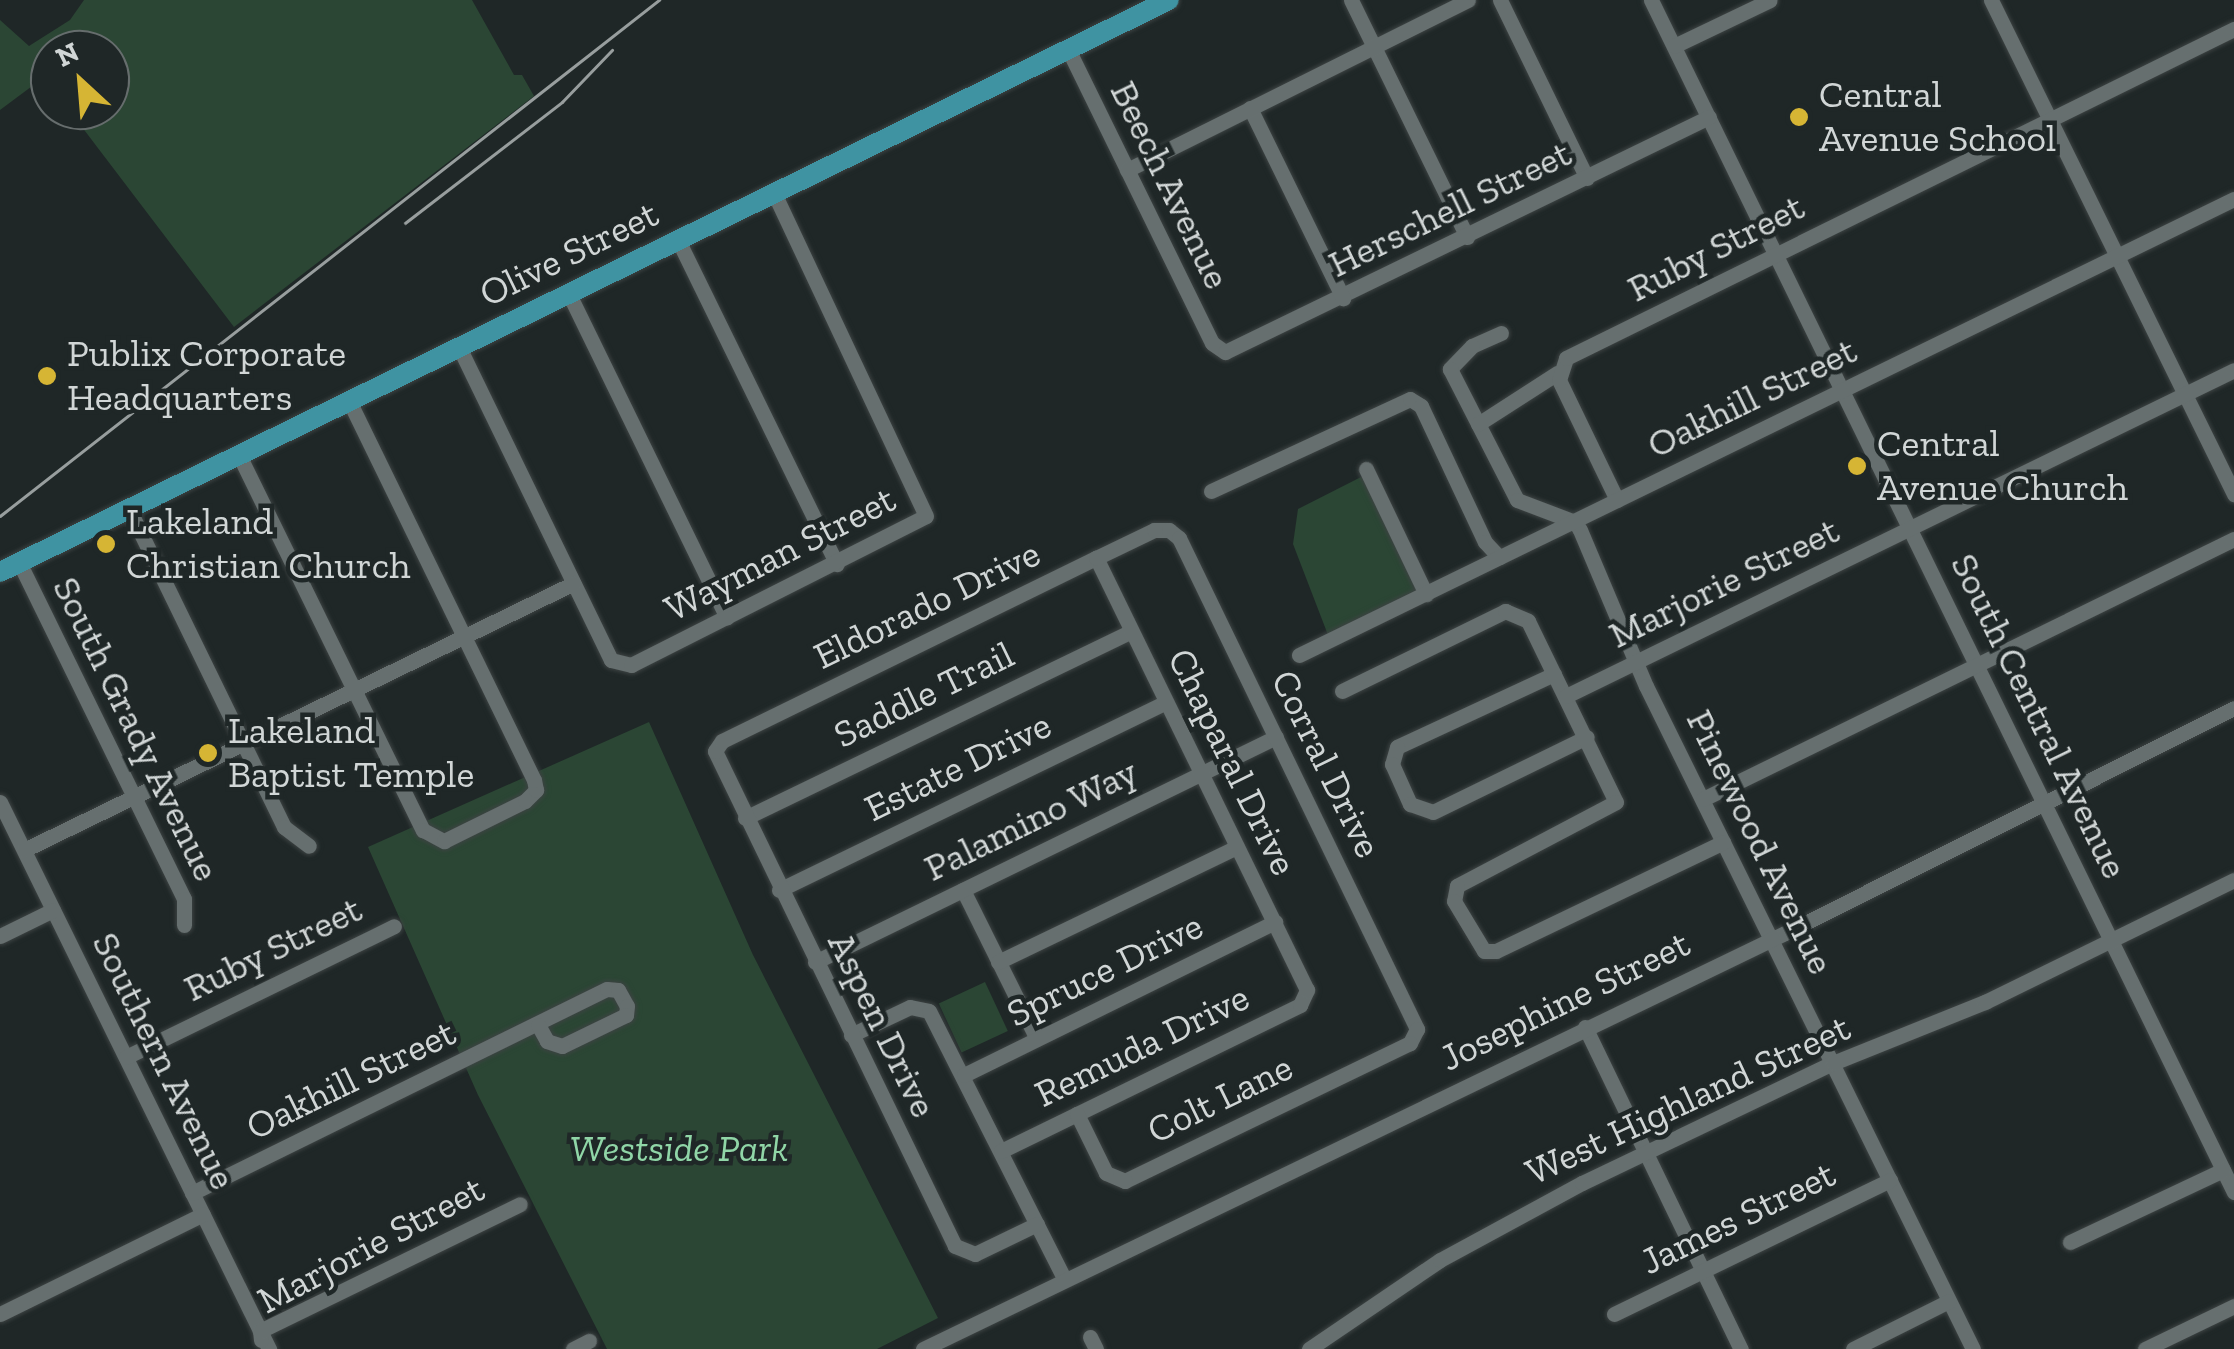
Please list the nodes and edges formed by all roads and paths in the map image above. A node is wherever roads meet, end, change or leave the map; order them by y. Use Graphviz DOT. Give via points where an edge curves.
graph roads {
  1 [pos="1168,0"];
  2 [pos="1351,0"];
  3 [pos="1468,0"];
  4 [pos="1500,0"];
  5 [pos="1652,0"];
  6 [pos="1770,0"];
  7 [pos="1991,0"];
  8 [pos="1141,6"];
  9 [pos="2234,29"];
  10 [pos="1375,46"];
  11 [pos="1674,46"];
  12 [pos="1068,49"];
  13 [pos="1250,108"];
  14 [pos="1709,117"];
  15 [pos="2050,121"];
  16 [pos="1128,170"];
  17 [pos="1587,178"];
  18 [pos="774,194"];
  19 [pos="2234,198"];
  20 [pos="1467,237"];
  21 [pos="678,240"];
  22 [pos="1776,254"];
  23 [pos="2118,257"];
  24 [pos="569,294"];
  25 [pos="1343,298"];
  26 [pos="1501,333"];
  27 [pos="459,347"];
  28 [pos="1217,348"];
  29 [pos="2234,370"];
  30 [pos="1558,373"];
  31 [pos="1844,390"];
  32 [pos="2185,394"];
  33 [pos="349,401"];
  34 [pos="1478,424"];
  35 [pos="239,455"];
  36 [pos="1366,469"];
  37 [pos="1211,491"];
  38 [pos="2234,494"];
  39 [pos="1617,500"];
  40 [pos="129,509"];
  41 [pos="1575,522"];
  42 [pos="1910,527"];
  43 [pos="1169,530"];
  44 [pos="2234,539"];
  45 [pos="1096,558"];
  46 [pos="1499,558"];
  47 [pos="837,564"];
  48 [pos="10,567"];
  49 [pos="574,583"];
  50 [pos="1426,594"];
  51 [pos="727,618"];
  52 [pos="1131,631"];
  53 [pos="463,637"];
  54 [pos="1300,655"];
  55 [pos="1635,662"];
  56 [pos="1978,664"];
  57 [pos="1554,674"];
  58 [pos="354,690"];
  59 [pos="1342,691"];
  60 [pos="1566,696"];
  61 [pos="1166,702"];
  62 [pos="2234,708"];
  63 [pos="1276,737"];
  64 [pos="1587,738"];
  65 [pos="243,744"];
  66 [pos="717,748"];
  67 [pos="1201,774"];
  68 [pos="133,796"];
  69 [pos="1703,799"];
  70 [pos="2045,801"];
  71 [pos="0,802"];
  72 [pos="745,818"];
  73 [pos="1723,842"];
  74 [pos="308,846"];
  75 [pos="1237,847"];
  76 [pos="24,850"];
  77 [pos="2234,880"];
  78 [pos="779,890"];
  79 [pos="963,890"];
  80 [pos="53,910"];
  81 [pos="1274,922"];
  82 [pos="184,925"];
  83 [pos="394,926"];
  84 [pos="0,936"];
  85 [pos="1771,936"];
  86 [pos="2112,940"];
  87 [pos="815,962"];
  88 [pos="998,962"];
  89 [pos="1306,994"];
  90 [pos="538,1025"];
  91 [pos="1585,1027"];
  92 [pos="1417,1032"];
  93 [pos="851,1035"];
  94 [pos="1037,1039"];
  95 [pos="126,1057"];
  96 [pos="1833,1063"];
  97 [pos="964,1075"];
  98 [pos="1077,1114"];
  99 [pos="1001,1151"];
  100 [pos="1648,1154"];
  101 [pos="2223,1170"];
  102 [pos="1890,1180"];
  103 [pos="2234,1192"];
  104 [pos="192,1193"];
  105 [pos="520,1204"];
  106 [pos="203,1214"];
  107 [pos="1037,1224"];
  108 [pos="2070,1242"];
  109 [pos="1703,1271"];
  110 [pos="1065,1280"];
  111 [pos="1949,1301"];
  112 [pos="2234,1306"];
  113 [pos="0,1314"];
  114 [pos="1614,1314"];
  115 [pos="260,1332"];
  116 [pos="590,1341"];
  117 [pos="261,1349"];
  118 [pos="269,1349"];
  119 [pos="573,1349"];
  120 [pos="922,1349"];
  121 [pos="1309,1349"];
  122 [pos="1741,1349"];
  123 [pos="1853,1349"];
  124 [pos="1973,1349"];
  125 [pos="2145,1349"];
  1 -- 8 [label="main road, Olive Street"];
  2 -- 10 [label="street"];
  3 -- 10 [label="street"];
  4 -- 17 [label="street"];
  5 -- 11 [label="street, South Central Avenue"];
  6 -- 11 [label="street"];
  7 -- 15 [label="street"];
  8 -- 12 [label="main road, Olive Street"];
  9 -- 15 [label="street, Ruby Street"];
  10 -- 13 [label="street"];
  10 -- 20 [label="street"];
  11 -- 14 [label="street, South Central Avenue"];
  12 -- 16 [label="street, Beech Avenue"];
  12 -- 18 [label="main road, Olive Street"];
  13 -- 16 [label="street"];
  13 -- 25 [label="street"];
  14 -- 17 [label="street, Herschell Street"];
  14 -- 22 [label="street, South Central Avenue"];
  15 -- 22 [label="street, Ruby Street"];
  15 -- 23 [label="street"];
  16 -- 28 [label="street, Beech Avenue"];
  17 -- 20 [label="street, Herschell Street"];
  18 -- 21 [label="main road, Olive Street"];
  18 -- 47 [label="street, Wayman Street" via="928,511 923,520"];
  19 -- 23 [label="street, Oakhill Street"];
  20 -- 25 [label="street, Herschell Street"];
  21 -- 24 [label="main road, Olive Street"];
  21 -- 47 [label="street"];
  22 -- 30 [label="street, Ruby Street" via="1566,358"];
  22 -- 31 [label="street, South Central Avenue"];
  23 -- 31 [label="street, Oakhill Street"];
  23 -- 32 [label="street"];
  24 -- 27 [label="main road, Olive Street"];
  24 -- 51 [label="street"];
  25 -- 28 [label="street, Herschell Street" via="1233,351"];
  26 -- 34 [label="street" via="1472,346 1450,368"];
  27 -- 33 [label="main road, Olive Street"];
  27 -- 49 [label="street"];
  29 -- 32 [label="street, Marjorie Street"];
  30 -- 34 [label="street, Ruby Street"];
  30 -- 39 [label="street"];
  31 -- 39 [label="street, Oakhill Street"];
  31 -- 42 [label="street, South Central Avenue"];
  32 -- 38 [label="street"];
  32 -- 42 [label="street, Marjorie Street"];
  33 -- 35 [label="main road, Olive Street"];
  33 -- 53 [label="street"];
  34 -- 41 [label="street" via="1521,504"];
  35 -- 40 [label="main road, Olive Street"];
  35 -- 58 [label="street"];
  36 -- 50 [label="street"];
  37 -- 46 [label="street" via="1410,399 1420,406 1485,542"];
  39 -- 41 [label="street, Oakhill Street"];
  40 -- 48 [label="main road, Olive Street"];
  40 -- 65 [label="street"];
  41 -- 46 [label="street, Oakhill Street"];
  41 -- 55 [label="street, Pinewood Avenue"];
  42 -- 55 [label="street, Marjorie Street"];
  42 -- 56 [label="street, South Central Avenue"];
  43 -- 45 [label="street, Eldorado Drive" via="1154,530"];
  43 -- 63 [label="street, Corral Drive" via="1179,538"];
  44 -- 56 [label="street"];
  45 -- 52 [label="street, Chaparal Drive"];
  45 -- 66 [label="street, Eldorado Drive"];
  46 -- 50 [label="street, Oakhill Street"];
  47 -- 51 [label="street, Wayman Street"];
  48 -- 68 [label="street, South Grady Avenue"];
  49 -- 51 [label="street, Wayman Street" via="618,665 631,665"];
  49 -- 53 [label="street"];
  50 -- 54 [label="street, Oakhill Street"];
  52 -- 61 [label="street, Chaparal Drive"];
  52 -- 72 [label="street, Saddle Trail"];
  53 -- 58 [label="street"];
  53 -- 58 [label="street" via="530,773 536,790 525,801 425,830"];
  55 -- 60 [label="street, Marjorie Street"];
  55 -- 69 [label="street, Pinewood Avenue"];
  56 -- 69 [label="street"];
  56 -- 70 [label="street, South Central Avenue"];
  57 -- 59 [label="street" via="1525,616 1511,610"];
  57 -- 60 [label="street"];
  57 -- 64 [label="street" via="1398,746 1392,764 1410,804 1433,812"];
  58 -- 65 [label="street"];
  60 -- 64 [label="street"];
  61 -- 67 [label="street, Chaparal Drive"];
  61 -- 78 [label="street, Estate Drive"];
  62 -- 70 [label="street, Josephine Street"];
  63 -- 67 [label="street, Palamino Way"];
  63 -- 92 [label="street, Corral Drive"];
  64 -- 73 [label="street" via="1616,802 1463,880 1454,893 1478,948 1496,951"];
  65 -- 68 [label="street"];
  65 -- 74 [label="street" via="284,827"];
  66 -- 72 [label="street, Aspen Drive"];
  67 -- 75 [label="street, Chaparal Drive"];
  67 -- 79 [label="street, Palamino Way"];
  68 -- 76 [label="street"];
  68 -- 82 [label="street, South Grady Avenue" via="184,899"];
  69 -- 73 [label="street, Pinewood Avenue"];
  70 -- 85 [label="street, Josephine Street"];
  70 -- 86 [label="street, South Central Avenue"];
  71 -- 76 [label="street, Southern Avenue"];
  72 -- 78 [label="street, Aspen Drive"];
  73 -- 85 [label="street, Pinewood Avenue"];
  75 -- 81 [label="street, Chaparal Drive"];
  75 -- 88 [label="street"];
  76 -- 80 [label="street, Southern Avenue"];
  77 -- 86 [label="street, West Highland Street"];
  78 -- 87 [label="street, Aspen Drive"];
  79 -- 87 [label="street, Palamino Way"];
  79 -- 88 [label="street"];
  80 -- 84 [label="street"];
  80 -- 95 [label="street, Southern Avenue"];
  81 -- 89 [label="street, Chaparal Drive"];
  81 -- 94 [label="street, Spruce Drive"];
  83 -- 95 [label="street, Ruby Street"];
  85 -- 91 [label="street, Josephine Street"];
  85 -- 96 [label="street, Pinewood Avenue"];
  86 -- 96 [label="street, West Highland Street" via="1950,1018"];
  86 -- 101 [label="street, South Central Avenue"];
  87 -- 93 [label="street, Aspen Drive"];
  88 -- 94 [label="street"];
  89 -- 98 [label="street, Remuda Drive" via="1300,1005"];
  90 -- 90 [label="street, Oakhill Street" via="546,1040 562,1046 626,1015 627,1006 618,990 607,989"];
  90 -- 104 [label="street, Oakhill Street"];
  91 -- 100 [label="street"];
  91 -- 110 [label="street, Josephine Street"];
  92 -- 98 [label="street, Colt Lane" via="1410,1043 1124,1182 1106,1173"];
  93 -- 97 [label="street" via="923,1007"];
  93 -- 107 [label="street, Aspen Drive" via="958,1251 975,1254"];
  94 -- 97 [label="street, Spruce Drive"];
  95 -- 104 [label="street, Southern Avenue"];
  96 -- 100 [label="street, West Highland Street"];
  96 -- 102 [label="street, Pinewood Avenue"];
  97 -- 99 [label="street"];
  98 -- 99 [label="street, Remuda Drive"];
  99 -- 107 [label="street"];
  100 -- 109 [label="street"];
  100 -- 121 [label="street, West Highland Street" via="1453,1253"];
  101 -- 103 [label="street, South Central Avenue"];
  101 -- 108 [label="street"];
  102 -- 109 [label="street, James Street"];
  102 -- 111 [label="street, Pinewood Avenue"];
  104 -- 106 [label="street, Southern Avenue"];
  105 -- 115 [label="street, Marjorie Street"];
  106 -- 113 [label="street"];
  106 -- 115 [label="street, Southern Avenue"];
  107 -- 110 [label="street"];
  109 -- 114 [label="street, James Street"];
  109 -- 122 [label="street"];
  110 -- 120 [label="street, Josephine Street"];
  111 -- 123 [label="street"];
  111 -- 124 [label="street, Pinewood Avenue"];
  112 -- 125 [label="street"];
  115 -- 117 [label="street, Marjorie Street"];
  115 -- 118 [label="street, Southern Avenue"];
  116 -- 119 [label="street"];
}
